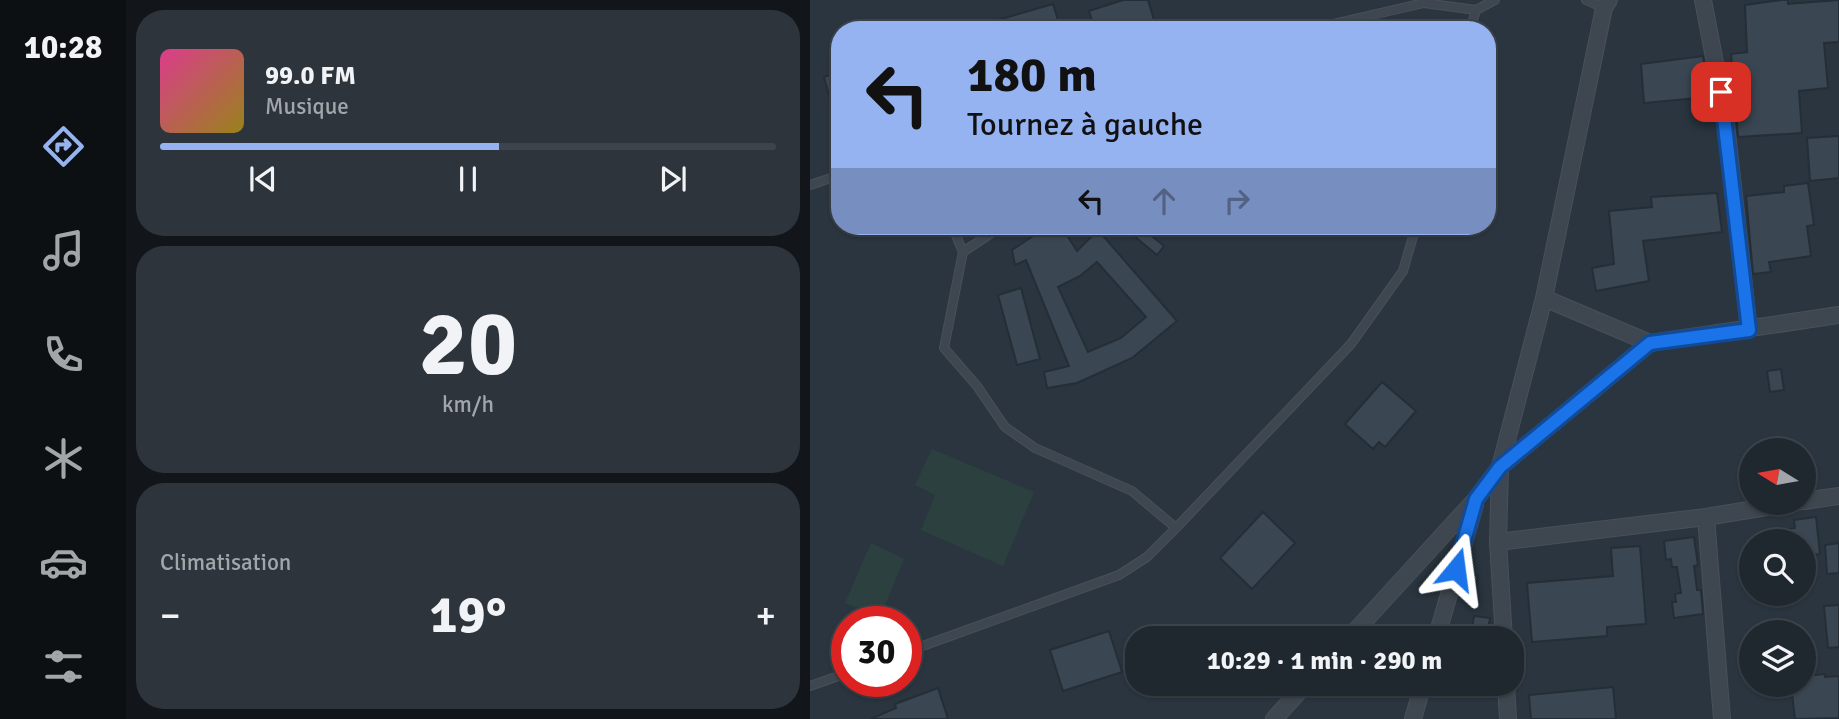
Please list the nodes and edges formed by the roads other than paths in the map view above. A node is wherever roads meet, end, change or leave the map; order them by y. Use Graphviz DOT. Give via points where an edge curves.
graph roads {
  1 [pos="1495,0"];
  2 [pos="1586,0"];
  3 [pos="1704,0"];
  4 [pos="1714,0"];
  5 [pos="1607,4"];
  6 [pos="1476,10"];
  7 [pos="1348,21"];
  8 [pos="1473,21"];
  9 [pos="831,178"];
  10 [pos="810,185"];
  11 [pos="956,235"];
  12 [pos="988,235"];
  13 [pos="1413,235"];
  14 [pos="963,252"];
  15 [pos="1544,298"];
  16 [pos="1839,315"];
  17 [pos="1749,330"];
  18 [pos="1650,343"];
  19 [pos="1500,467"];
  20 [pos="1839,496"];
  21 [pos="1476,499"];
  22 [pos="1816,499"];
  23 [pos="1739,512"];
  24 [pos="1706,517"];
  25 [pos="1176,528"];
  26 [pos="1498,542"];
  27 [pos="1360,626"];
  28 [pos="1440,626"];
  29 [pos="1503,626"];
  30 [pos="922,646"];
  31 [pos="831,679"];
  32 [pos="810,686"];
  33 [pos="1295,696"];
  34 [pos="1420,696"];
  35 [pos="1507,696"];
  36 [pos="1274,719"];
  37 [pos="1413,719"];
  38 [pos="1508,719"];
  39 [pos="1722,719"];
  1 -- 6 [label="lane"];
  2 -- 5 [label="lane"];
  3 -- 4 [label="street"];
  3 -- 17 [label="street" via="1725,115"];
  5 -- 15 [label="street"];
  6 -- 7 [label="lane" via="1424,4"];
  6 -- 8 [label="lane"];
  9 -- 10 [label="lane"];
  11 -- 14 [label="lane"];
  12 -- 14 [label="lane"];
  13 -- 25 [label="lane" via="1403,271 1351,344"];
  14 -- 25 [label="lane" via="944,348 1005,427 1035,448 1132,491"];
  15 -- 18 [label="street"];
  15 -- 19 [label="street"];
  16 -- 17 [label="street"];
  17 -- 18 [label="street"];
  18 -- 19 [label="street"];
  19 -- 21 [label="street"];
  19 -- 26 [label="street"];
  20 -- 22 [label="street"];
  21 -- 27 [label="street"];
  21 -- 28 [label="street"];
  23 -- 24 [label="street"];
  24 -- 26 [label="street"];
  24 -- 39 [label="street"];
  25 -- 30 [label="lane" via="1147,557 1119,575"];
  26 -- 29 [label="street"];
  31 -- 32 [label="lane"];
  33 -- 36 [label="street"];
  34 -- 37 [label="street"];
  35 -- 38 [label="street"];
}
